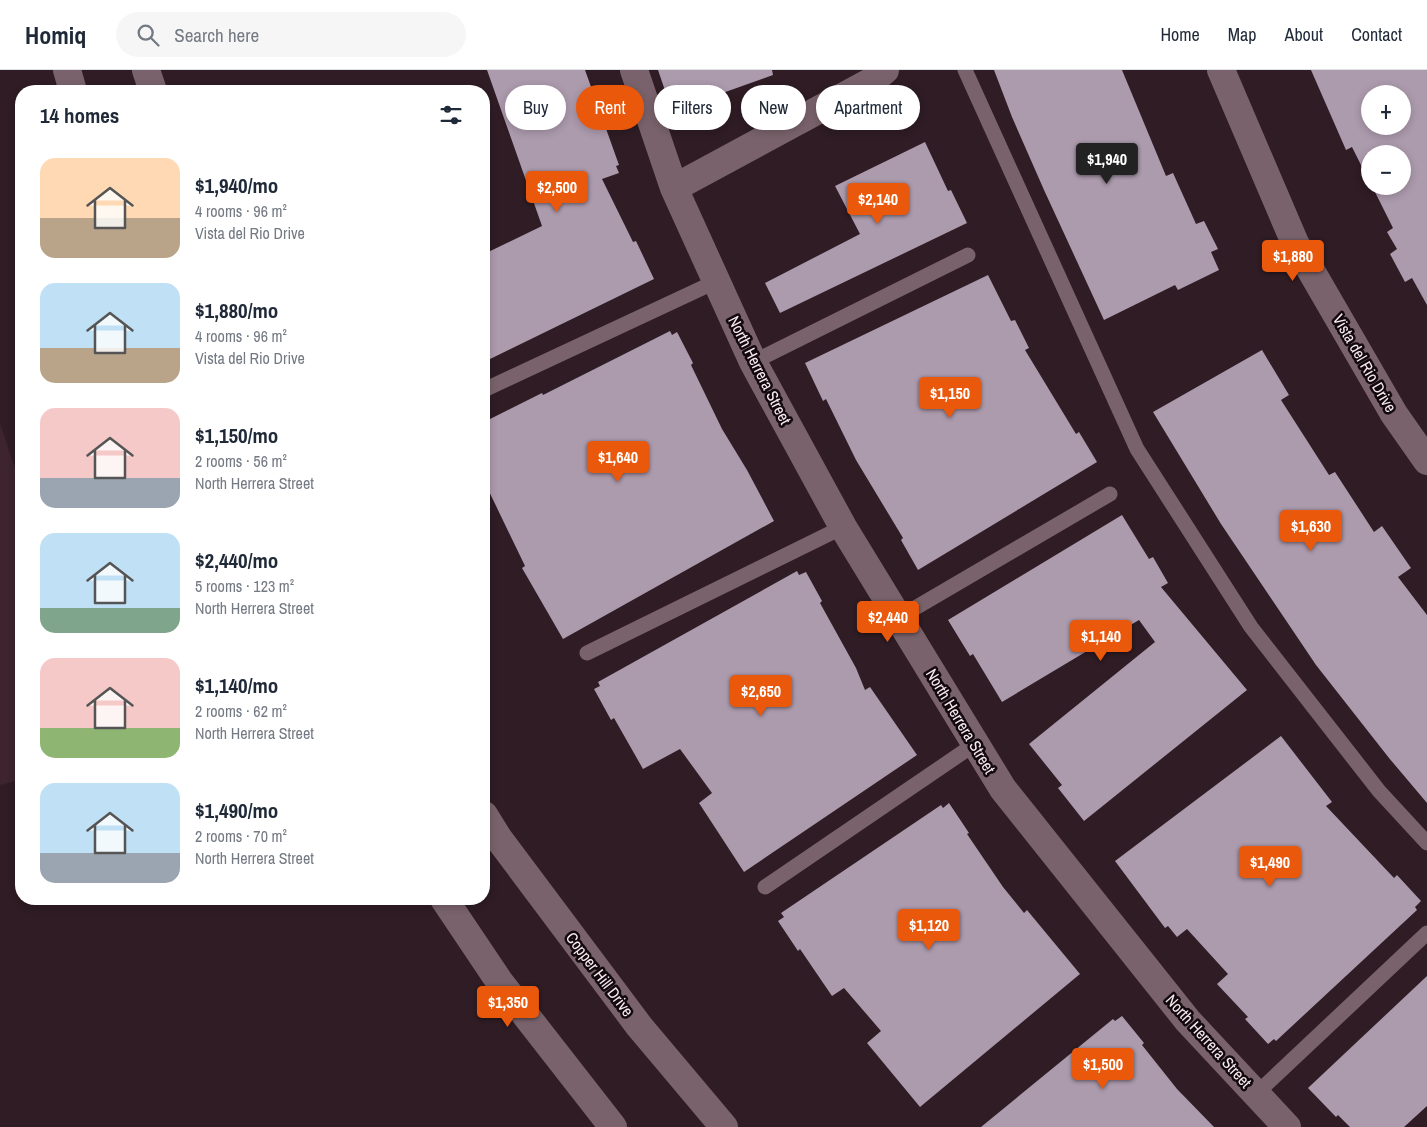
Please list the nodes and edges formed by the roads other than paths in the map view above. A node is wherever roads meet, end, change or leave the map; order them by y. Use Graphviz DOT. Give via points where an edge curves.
graph roads {
  1 [pos="67,70"];
  2 [pos="146,70"];
  3 [pos="634,70"];
  4 [pos="885,70"];
  5 [pos="965,70"];
  6 [pos="1221,70"];
  7 [pos="71,85"];
  8 [pos="151,85"];
  9 [pos="674,188"];
  10 [pos="968,254"];
  11 [pos="715,282"];
  12 [pos="754,362"];
  13 [pos="490,387"];
  14 [pos="1427,461"];
  15 [pos="1110,494"];
  16 [pos="842,527"];
  17 [pos="898,618"];
  18 [pos="587,653"];
  19 [pos="976,744"];
  20 [pos="490,825"];
  21 [pos="1427,843"];
  22 [pos="765,888"];
  23 [pos="448,905"];
  24 [pos="1427,933"];
  25 [pos="1256,1094"];
  26 [pos="613,1127"];
  27 [pos="724,1127"];
  28 [pos="1287,1127"];
  1 -- 7 [label="street"];
  2 -- 8 [label="street"];
  3 -- 9 [label="street, North Herrera Street"];
  4 -- 9 [label="street" via="872,81"];
  5 -- 21 [label="lane" via="1136,449 1251,627 1379,792"];
  6 -- 14 [label="street, Vista del Rio Drive" via="1295,243 1394,414"];
  9 -- 11 [label="street, North Herrera Street"];
  10 -- 12 [label="lane"];
  11 -- 12 [label="street, North Herrera Street"];
  11 -- 13 [label="lane"];
  12 -- 16 [label="street, North Herrera Street"];
  15 -- 17 [label="lane"];
  16 -- 17 [label="street, North Herrera Street"];
  16 -- 18 [label="lane"];
  17 -- 19 [label="street, North Herrera Street"];
  19 -- 22 [label="lane"];
  19 -- 25 [label="street, North Herrera Street" via="1003,789 1182,1013"];
  20 -- 27 [label="street, Copper Hill Drive" via="638,1026"];
  23 -- 26 [label="street" via="499,981"];
  24 -- 25 [label="lane"];
  25 -- 28 [label="street, North Herrera Street"];
}
